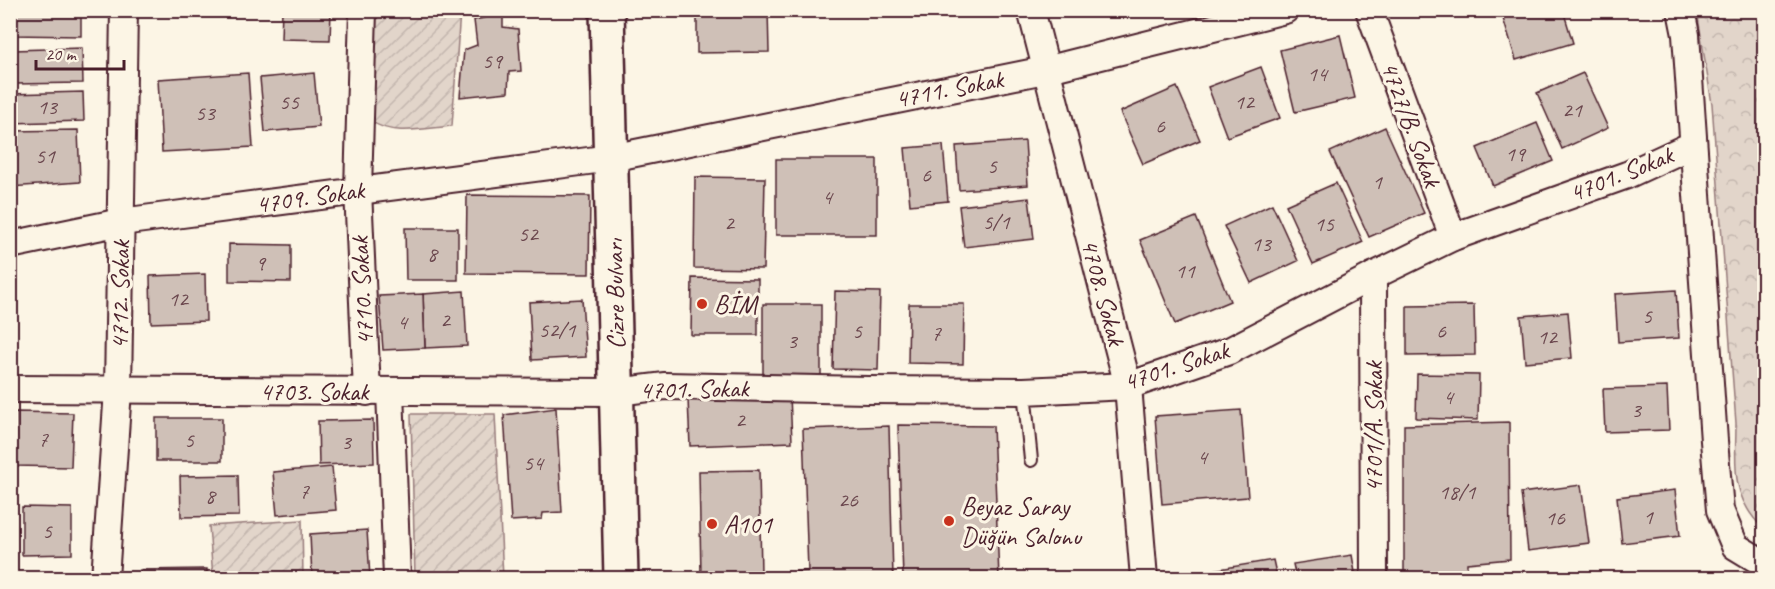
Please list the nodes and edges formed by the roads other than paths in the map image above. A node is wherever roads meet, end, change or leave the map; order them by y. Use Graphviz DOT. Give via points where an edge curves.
graph roads {
  1 [pos="124,10"];
  2 [pos="363,10"];
  3 [pos="607,10"];
  4 [pos="1031,10"];
  5 [pos="1285,10"];
  6 [pos="1369,10"];
  7 [pos="1681,10"];
  8 [pos="1045,70"];
  9 [pos="1692,146"];
  10 [pos="611,158"];
  11 [pos="358,190"];
  12 [pos="121,222"];
  13 [pos="1453,237"];
  14 [pos="10,245"];
  15 [pos="1373,276"];
  16 [pos="1128,386"];
  17 [pos="10,389"];
  18 [pos="118,390"];
  19 [pos="1024,391"];
  20 [pos="379,392"];
  21 [pos="617,392"];
  22 [pos="1031,460"];
  23 [pos="1761,568"];
  24 [pos="105,579"];
  25 [pos="397,579"];
  26 [pos="621,579"];
  27 [pos="1144,579"];
  28 [pos="1374,579"];
  1 -- 12 [label="street, 4712. Sokak"];
  2 -- 11 [label="street, 4710. Sokak"];
  3 -- 10 [label="main road, Cizre Bulvarı"];
  4 -- 8 [label="street, 4708. Sokak"];
  5 -- 8 [label="street, 4711. Sokak"];
  6 -- 13 [label="street, 4727/B. Sokak"];
  7 -- 9 [label="street"];
  8 -- 10 [label="street, 4711. Sokak"];
  8 -- 16 [label="street, 4708. Sokak"];
  9 -- 13 [label="street, 4701. Sokak" via="1627,175"];
  9 -- 23 [label="street" via="1720,510 1735,546"];
  10 -- 11 [label="street, 4709. Sokak"];
  10 -- 21 [label="main road, Cizre Bulvarı"];
  11 -- 12 [label="street, 4709. Sokak"];
  11 -- 20 [label="street, 4710. Sokak"];
  12 -- 14 [label="street, 4709. Sokak"];
  12 -- 18 [label="street, 4712. Sokak"];
  13 -- 15 [label="street, 4701. Sokak"];
  15 -- 16 [label="street, 4701. Sokak" via="1228,351"];
  15 -- 28 [label="street, 4701/A. Sokak"];
  16 -- 19 [label="street, 4701. Sokak"];
  16 -- 27 [label="street, 4708. Sokak"];
  17 -- 18 [label="street, 4703. Sokak"];
  18 -- 20 [label="street, 4703. Sokak"];
  18 -- 24 [label="street, 4712. Sokak"];
  19 -- 21 [label="street, 4701. Sokak" via="665,386"];
  19 -- 22 [label="lane"];
  20 -- 21 [label="street, 4703. Sokak"];
  20 -- 25 [label="street, 4710. Sokak"];
  21 -- 26 [label="main road, Cizre Bulvarı"];
}
